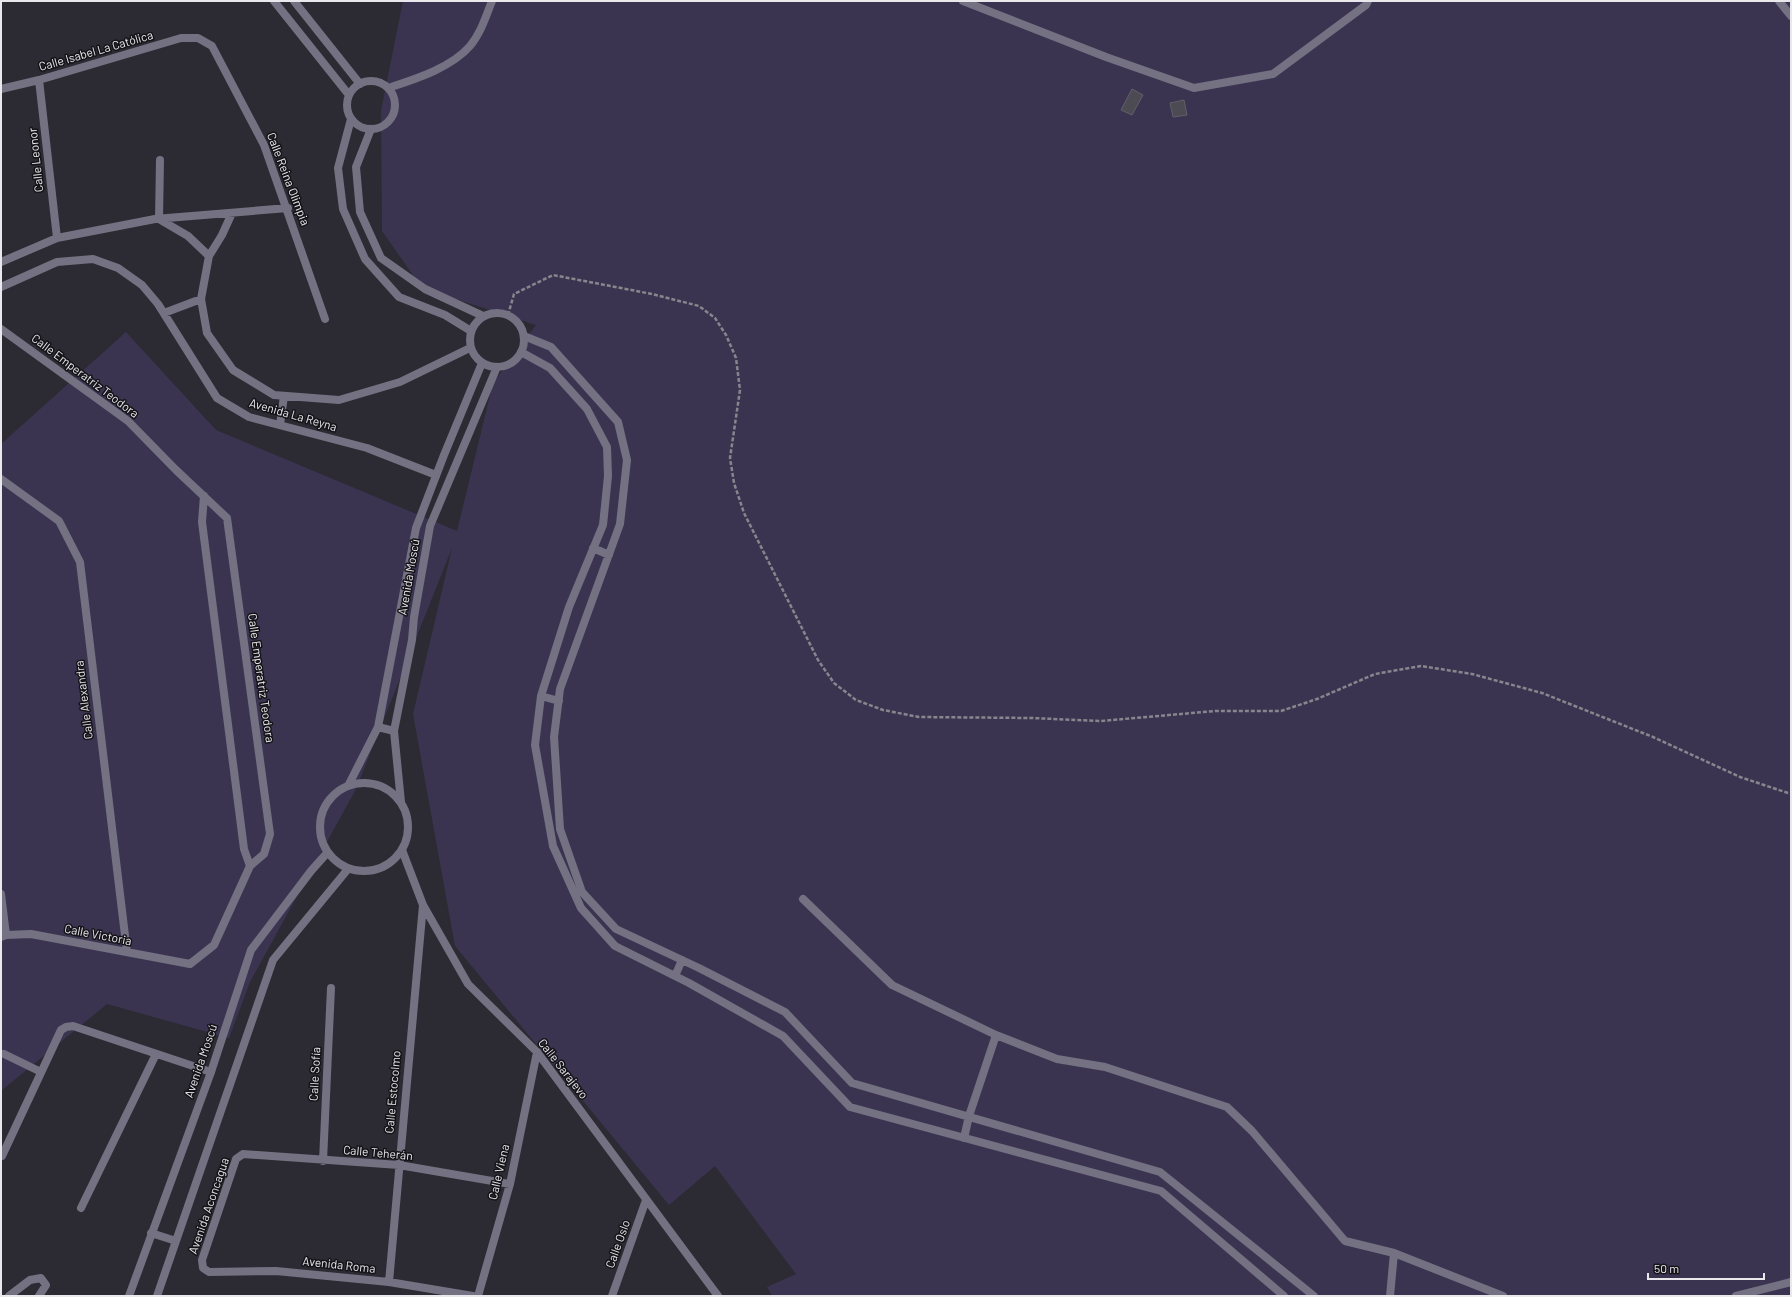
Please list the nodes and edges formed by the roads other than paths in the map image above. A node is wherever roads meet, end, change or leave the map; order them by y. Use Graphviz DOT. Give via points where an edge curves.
graph roads {
  1 [pos="274,1"];
  2 [pos="294,1"];
  3 [pos="492,1"];
  4 [pos="963,1"];
  5 [pos="1368,1"];
  6 [pos="1779,1"];
  7 [pos="1791,16"];
  8 [pos="198,38"];
  9 [pos="39,80"];
  10 [pos="360,84"];
  11 [pos="388,88"];
  12 [pos="1,89"];
  13 [pos="349,95"];
  14 [pos="351,119"];
  15 [pos="371,129"];
  16 [pos="160,160"];
  17 [pos="288,208"];
  18 [pos="232,213"];
  19 [pos="160,219"];
  20 [pos="57,238"];
  21 [pos="209,256"];
  22 [pos="1,262"];
  23 [pos="1,287"];
  24 [pos="201,299"];
  25 [pos="164,313"];
  26 [pos="483,316"];
  27 [pos="326,319"];
  28 [pos="1,329"];
  29 [pos="471,331"];
  30 [pos="524,336"];
  31 [pos="470,348"];
  32 [pos="521,352"];
  33 [pos="482,363"];
  34 [pos="497,367"];
  35 [pos="284,396"];
  36 [pos="280,425"];
  37 [pos="436,475"];
  38 [pos="1,479"];
  39 [pos="204,496"];
  40 [pos="593,548"];
  41 [pos="609,556"];
  42 [pos="400,616"];
  43 [pos="414,617"];
  44 [pos="541,696"];
  45 [pos="559,701"];
  46 [pos="378,727"];
  47 [pos="394,731"];
  48 [pos="348,786"];
  49 [pos="401,802"];
  50 [pos="402,850"];
  51 [pos="327,853"];
  52 [pos="250,866"];
  53 [pos="348,869"];
  54 [pos="1,894"];
  55 [pos="803,899"];
  56 [pos="423,905"];
  57 [pos="4,936"];
  58 [pos="127,952"];
  59 [pos="682,960"];
  60 [pos="190,964"];
  61 [pos="675,976"];
  62 [pos="331,988"];
  63 [pos="996,1035"];
  64 [pos="537,1052"];
  65 [pos="4,1054"];
  66 [pos="156,1054"];
  67 [pos="41,1072"];
  68 [pos="211,1072"];
  69 [pos="969,1116"];
  70 [pos="964,1138"];
  71 [pos="243,1154"];
  72 [pos="2,1156"];
  73 [pos="323,1160"];
  74 [pos="398,1165"];
  75 [pos="510,1184"];
  76 [pos="646,1200"];
  77 [pos="81,1208"];
  78 [pos="151,1234"];
  79 [pos="176,1241"];
  80 [pos="1394,1253"];
  81 [pos="203,1268"];
  82 [pos="389,1282"];
  83 [pos="1791,1282"];
  84 [pos="8,1296"];
  85 [pos="39,1296"];
  86 [pos="129,1296"];
  87 [pos="157,1296"];
  88 [pos="473,1296"];
  89 [pos="478,1296"];
  90 [pos="612,1296"];
  91 [pos="718,1296"];
  92 [pos="1284,1296"];
  93 [pos="1314,1296"];
  94 [pos="1390,1296"];
  95 [pos="1504,1296"];
  96 [pos="1736,1296"];
  1 -- 13 [label="street"];
  2 -- 10 [label="street"];
  3 -- 11 [label="street" via="480,31 470,46 454,59 426,75"];
  4 -- 5 [label="street" via="1106,57 1194,88 1273,74"];
  6 -- 7 [label="street"];
  8 -- 9 [label="street, Calle Isabel La Católica" via="181,38"];
  8 -- 17 [label="street, Calle Reina Olimpia" via="212,46 264,145"];
  9 -- 12 [label="street, Calle Isabel La Católica"];
  9 -- 20 [label="street, Calle Leonor"];
  10 -- 11 [label="street" via="374,81"];
  10 -- 13 [label="street"];
  11 -- 15 [label="street" via="394,98 391,118 386,124"];
  13 -- 14 [label="street" via="346,103"];
  14 -- 15 [label="street" via="363,128"];
  14 -- 29 [label="street" via="338,168 343,209 365,259 399,297 445,315"];
  15 -- 26 [label="street" via="356,167 360,212 381,258 425,289"];
  16 -- 19 [label="street"];
  17 -- 18 [label="street"];
  17 -- 27 [label="street, Calle Reina Olimpia"];
  18 -- 19 [label="street"];
  18 -- 21 [label="street, Avenida La Reyna"];
  19 -- 20 [label="street"];
  19 -- 21 [label="street" via="188,236"];
  20 -- 22 [label="street"];
  21 -- 24 [label="street, Avenida La Reyna"];
  23 -- 25 [label="street, Avenida La Reyna" via="57,262 93,259 118,268 142,285"];
  24 -- 25 [label="street"];
  24 -- 35 [label="street, Avenida La Reyna" via="207,333 233,370 274,395"];
  25 -- 36 [label="street, Avenida La Reyna" via="217,398 249,417"];
  26 -- 29 [label="street" via="473,325"];
  26 -- 30 [label="street" via="500,312 508,315 519,323"];
  28 -- 39 [label="street, Calle Emperatriz Teodora" via="128,421"];
  29 -- 31 [label="street"];
  30 -- 32 [label="street"];
  30 -- 41 [label="street" via="551,347 618,422 627,460 620,524"];
  31 -- 33 [label="street"];
  31 -- 35 [label="street, Avenida La Reyna" via="400,382 339,400"];
  32 -- 34 [label="street" via="507,365"];
  32 -- 40 [label="street" via="550,368 586,409 607,447 608,476 603,525"];
  33 -- 34 [label="street"];
  33 -- 37 [label="street, Avenida Moscú"];
  34 -- 43 [label="street, Avenida Moscú" via="430,526"];
  35 -- 36 [label="street"];
  36 -- 37 [label="street, Avenida La Reyna" via="367,448"];
  37 -- 42 [label="street, Avenida Moscú" via="416,528"];
  38 -- 58 [label="street, Calle Alexandra" via="59,521 80,562"];
  39 -- 52 [label="street" via="202,522 244,849"];
  39 -- 52 [label="street, Calle Emperatriz Teodora" via="227,518 270,834 264,854"];
  40 -- 41 [label="street"];
  40 -- 44 [label="street" via="569,607"];
  41 -- 45 [label="street" via="560,689"];
  42 -- 43 [label="street"];
  42 -- 46 [label="street, Avenida Moscú"];
  43 -- 47 [label="street, Avenida Moscú" via="412,640"];
  44 -- 45 [label="street"];
  44 -- 61 [label="street" via="535,745 553,846 581,908 615,946"];
  45 -- 59 [label="street" via="554,737 560,829 582,892 616,929"];
  46 -- 47 [label="street"];
  46 -- 48 [label="street, Avenida Moscú"];
  47 -- 49 [label="street, Avenida Moscú"];
  48 -- 49 [label="street" via="365,782 379,785 392,792"];
  48 -- 51 [label="street" via="338,790 321,812 321,840"];
  49 -- 50 [label="street" via="409,826"];
  50 -- 53 [label="street" via="392,862 378,869"];
  50 -- 56 [label="street, Calle Sarajevo"];
  51 -- 53 [label="street"];
  51 -- 68 [label="street, Avenida Moscú" via="251,950"];
  52 -- 60 [label="street, Calle Emperatriz Teodora" via="214,945"];
  53 -- 79 [label="street" via="274,960"];
  54 -- 57 [label="street"];
  55 -- 63 [label="street" via="892,985"];
  56 -- 64 [label="street, Calle Sarajevo" via="468,984"];
  56 -- 74 [label="street, Calle Estocolmo"];
  57 -- 58 [label="street, Calle Victoria" via="31,934"];
  58 -- 60 [label="street, Calle Victoria"];
  59 -- 61 [label="street"];
  59 -- 69 [label="street" via="785,1012 852,1083"];
  61 -- 70 [label="street" via="783,1036 850,1107"];
  62 -- 73 [label="street, Calle Sofía"];
  63 -- 69 [label="street"];
  63 -- 80 [label="street" via="1057,1059 1105,1067 1227,1107 1252,1131 1345,1241"];
  64 -- 75 [label="street, Calle Viena"];
  64 -- 76 [label="street, Calle Sarajevo"];
  65 -- 67 [label="street"];
  66 -- 67 [label="street" via="74,1026 66,1027 61,1030"];
  66 -- 68 [label="street"];
  66 -- 77 [label="street"];
  67 -- 72 [label="street"];
  68 -- 78 [label="street, Avenida Moscú"];
  69 -- 70 [label="street"];
  69 -- 93 [label="street" via="1160,1172"];
  70 -- 92 [label="street" via="1161,1191"];
  71 -- 73 [label="street, Calle Teherán"];
  71 -- 81 [label="street, Avenida Aconcagua" via="236,1159 202,1260"];
  73 -- 74 [label="street, Calle Teherán"];
  74 -- 75 [label="street, Calle Teherán"];
  74 -- 82 [label="street, Calle Estocolmo"];
  75 -- 89 [label="street, Calle Viena"];
  76 -- 90 [label="street, Calle Oslo"];
  76 -- 91 [label="street, Calle Sarajevo"];
  78 -- 79 [label="street"];
  78 -- 86 [label="street, Avenida Moscú"];
  79 -- 87 [label="street"];
  80 -- 94 [label="street"];
  80 -- 95 [label="street"];
  81 -- 82 [label="street, Avenida Roma" via="210,1272 276,1271"];
  82 -- 88 [label="street, Avenida Roma"];
  83 -- 96 [label="street"];
  84 -- 85 [label="street" via="30,1280 41,1278 46,1285"];
}
